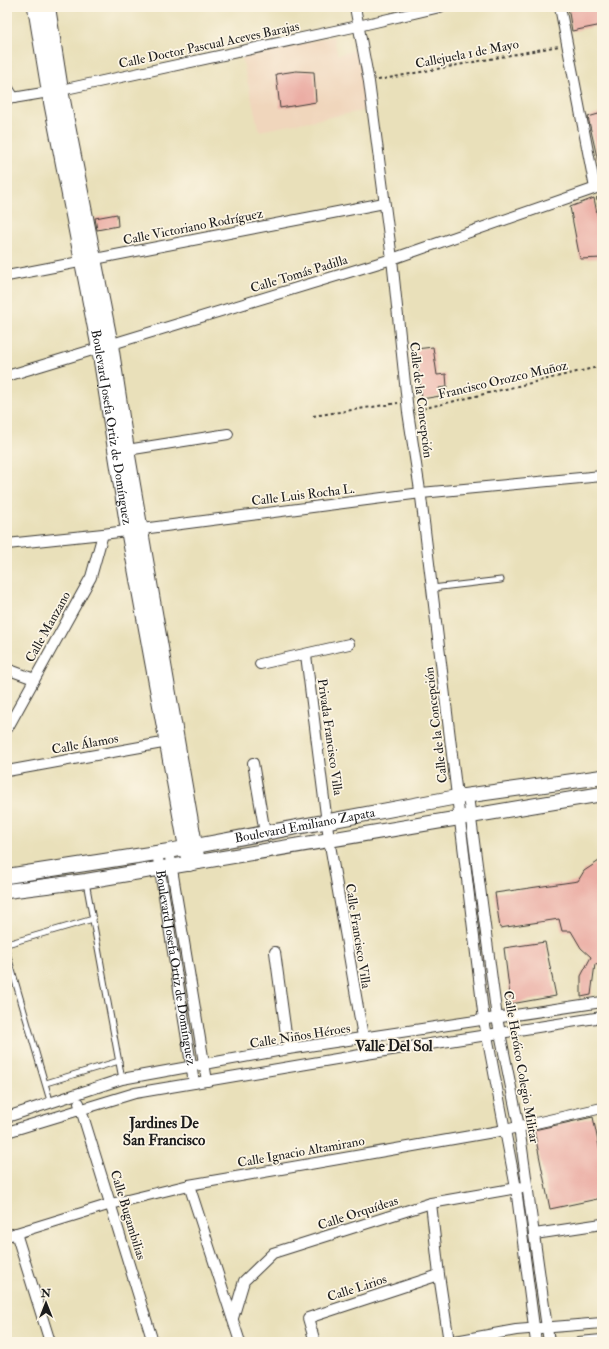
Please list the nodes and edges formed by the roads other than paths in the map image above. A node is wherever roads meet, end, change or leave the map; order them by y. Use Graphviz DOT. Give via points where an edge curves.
graph roads {
  1 [pos="35,7"];
  2 [pos="48,7"];
  3 [pos="355,7"];
  4 [pos="440,7"];
  5 [pos="560,7"];
  6 [pos="358,26"];
  7 [pos="7,87"];
  8 [pos="55,91"];
  9 [pos="10,99"];
  10 [pos="599,187"];
  11 [pos="384,203"];
  12 [pos="392,258"];
  13 [pos="88,261"];
  14 [pos="7,276"];
  15 [pos="105,347"];
  16 [pos="7,376"];
  17 [pos="228,434"];
  18 [pos="127,450"];
  19 [pos="602,476"];
  20 [pos="421,493"];
  21 [pos="134,530"];
  22 [pos="103,534"];
  23 [pos="7,544"];
  24 [pos="501,580"];
  25 [pos="432,588"];
  26 [pos="350,644"];
  27 [pos="306,655"];
  28 [pos="260,664"];
  29 [pos="7,669"];
  30 [pos="34,679"];
  31 [pos="7,729"];
  32 [pos="168,742"];
  33 [pos="253,763"];
  34 [pos="7,771"];
  35 [pos="602,777"];
  36 [pos="602,794"];
  37 [pos="462,797"];
  38 [pos="465,817"];
  39 [pos="328,822"];
  40 [pos="265,833"];
  41 [pos="329,840"];
  42 [pos="191,847"];
  43 [pos="163,852"];
  44 [pos="194,863"];
  45 [pos="166,868"];
  46 [pos="7,876"];
  47 [pos="86,881"];
  48 [pos="7,891"];
  49 [pos="93,919"];
  50 [pos="7,944"];
  51 [pos="274,952"];
  52 [pos="7,953"];
  53 [pos="602,1002"];
  54 [pos="602,1017"];
  55 [pos="497,1018"];
  56 [pos="484,1020"];
  57 [pos="500,1034"];
  58 [pos="486,1037"];
  59 [pos="362,1039"];
  60 [pos="288,1049"];
  61 [pos="366,1054"];
  62 [pos="119,1061"];
  63 [pos="205,1065"];
  64 [pos="192,1067"];
  65 [pos="122,1080"];
  66 [pos="207,1081"];
  67 [pos="46,1083"];
  68 [pos="194,1084"];
  69 [pos="76,1096"];
  70 [pos="51,1104"];
  71 [pos="602,1108"];
  72 [pos="80,1109"];
  73 [pos="7,1118"];
  74 [pos="519,1127"];
  75 [pos="505,1130"];
  76 [pos="7,1132"];
  77 [pos="188,1185"];
  78 [pos="529,1186"];
  79 [pos="516,1188"];
  80 [pos="431,1203"];
  81 [pos="111,1204"];
  82 [pos="602,1224"];
  83 [pos="11,1234"];
  84 [pos="535,1234"];
  85 [pos="439,1275"];
  86 [pos="233,1318"];
  87 [pos="602,1323"];
  88 [pos="548,1327"];
  89 [pos="534,1329"];
  90 [pos="602,1340"];
  91 [pos="50,1342"];
  92 [pos="153,1342"];
  93 [pos="240,1342"];
  94 [pos="315,1342"];
  95 [pos="450,1342"];
  96 [pos="536,1342"];
  97 [pos="549,1342"];
  98 [pos="579,1342"];
  1 -- 8 [label="street, Boulevard Josefa Ortiz de Domínguez"];
  2 -- 8 [label="street, Boulevard Josefa Ortiz de Domínguez"];
  3 -- 6 [label="street, Calle de la Concepción"];
  4 -- 6 [label="street, Calle Doctor Pascual Aceves Barajas"];
  5 -- 10 [label="street"];
  6 -- 8 [label="street, Calle Doctor Pascual Aceves Barajas"];
  6 -- 11 [label="street, Calle de la Concepción" via="369,82"];
  7 -- 9 [label="street"];
  8 -- 9 [label="street, Calle Doctor Pascual Aceves Barajas"];
  8 -- 13 [label="street, Boulevard Josefa Ortiz de Domínguez"];
  10 -- 12 [label="street, Calle Tomás Padilla"];
  11 -- 12 [label="street, Calle de la Concepción"];
  11 -- 13 [label="street, Calle Victoriano Rodríguez"];
  12 -- 15 [label="street, Calle Tomás Padilla"];
  12 -- 20 [label="street, Calle de la Concepción" via="408,412"];
  13 -- 14 [label="street, Calle Victoriano Rodríguez"];
  13 -- 15 [label="street, Boulevard Josefa Ortiz de Domínguez"];
  15 -- 16 [label="street, Calle Tomás Padilla"];
  15 -- 18 [label="street, Boulevard Josefa Ortiz de Domínguez"];
  15 -- 21 [label="street, Boulevard Josefa Ortiz de Domínguez"];
  17 -- 18 [label="street"];
  18 -- 21 [label="street, Boulevard Josefa Ortiz de Domínguez"];
  19 -- 20 [label="street, Calle Luis Rocha L."];
  20 -- 21 [label="street, Calle Luis Rocha L."];
  20 -- 25 [label="street, Calle de la Concepción"];
  21 -- 22 [label="street, Calle Luis Rocha L."];
  21 -- 32 [label="street, Boulevard Josefa Ortiz de Domínguez"];
  21 -- 42 [label="street, Boulevard Josefa Ortiz de Domínguez"];
  22 -- 23 [label="street, Calle Luis Rocha L."];
  22 -- 30 [label="street, Calle Manzano" via="91,577"];
  24 -- 25 [label="lane"];
  25 -- 37 [label="street, Calle de la Concepción"];
  26 -- 27 [label="street"];
  27 -- 28 [label="street"];
  27 -- 39 [label="street, Privada Francisco Villa"];
  29 -- 30 [label="street"];
  30 -- 31 [label="street, Calle Manzano"];
  32 -- 34 [label="street, Calle Álamos"];
  32 -- 42 [label="street, Boulevard Josefa Ortiz de Domínguez"];
  33 -- 40 [label="street"];
  35 -- 37 [label="street, Boulevard Emiliano Zapata"];
  36 -- 38 [label="street, Boulevard Emiliano Zapata"];
  37 -- 38 [label="street, Calle Heróico Colegio Militar"];
  37 -- 39 [label="street, Boulevard Emiliano Zapata"];
  38 -- 41 [label="street, Boulevard Emiliano Zapata"];
  38 -- 55 [label="street, Calle Heróico Colegio Militar"];
  38 -- 56 [label="street, Calle Heróico Colegio Militar"];
  39 -- 40 [label="street, Boulevard Emiliano Zapata"];
  39 -- 41 [label="street, Calle Francisco Villa"];
  40 -- 42 [label="street, Boulevard Emiliano Zapata"];
  41 -- 44 [label="street, Boulevard Emiliano Zapata"];
  41 -- 59 [label="street, Calle Francisco Villa"];
  42 -- 43 [label="street, Boulevard Emiliano Zapata"];
  42 -- 44 [label="street"];
  43 -- 45 [label="street, Boulevard Josefa Ortiz de Domínguez"];
  43 -- 46 [label="street, Boulevard Emiliano Zapata"];
  44 -- 45 [label="street, Boulevard Emiliano Zapata"];
  45 -- 47 [label="street, Boulevard Emiliano Zapata"];
  45 -- 63 [label="street, Boulevard Josefa Ortiz de Domínguez"];
  45 -- 64 [label="street, Boulevard Josefa Ortiz de Domínguez"];
  47 -- 48 [label="street, Boulevard Emiliano Zapata"];
  47 -- 49 [label="lane"];
  49 -- 50 [label="lane"];
  49 -- 62 [label="lane"];
  51 -- 60 [label="street"];
  52 -- 67 [label="lane"];
  53 -- 55 [label="street, Calle Niños Héroes"];
  54 -- 57 [label="street"];
  55 -- 56 [label="street, Calle Niños Héroes"];
  55 -- 57 [label="street, Calle Heróico Colegio Militar"];
  56 -- 58 [label="street, Calle Heróico Colegio Militar"];
  56 -- 59 [label="street, Calle Niños Héroes"];
  57 -- 58 [label="street"];
  57 -- 74 [label="street, Calle Heróico Colegio Militar"];
  58 -- 61 [label="street"];
  58 -- 75 [label="street, Calle Heróico Colegio Militar"];
  59 -- 60 [label="street, Calle Niños Héroes"];
  59 -- 61 [label="street, Calle Francisco Villa"];
  60 -- 63 [label="street, Calle Niños Héroes"];
  61 -- 66 [label="street"];
  62 -- 65 [label="lane"];
  62 -- 67 [label="lane"];
  63 -- 64 [label="street, Calle Niños Héroes"];
  63 -- 66 [label="street, Boulevard Josefa Ortiz de Domínguez"];
  64 -- 65 [label="street, Calle Niños Héroes"];
  64 -- 68 [label="street, Boulevard Josefa Ortiz de Domínguez"];
  65 -- 69 [label="street, Calle Niños Héroes"];
  66 -- 68 [label="street"];
  67 -- 70 [label="lane"];
  68 -- 72 [label="street" via="135,1093"];
  69 -- 70 [label="street, Calle Niños Héroes"];
  69 -- 72 [label="street, Calle Bugambilias"];
  70 -- 73 [label="street, Calle Niños Héroes"];
  71 -- 74 [label="street, Calle Ignacio Altamirano"];
  72 -- 76 [label="street"];
  72 -- 81 [label="street, Calle Bugambilias"];
  74 -- 75 [label="street, Calle Ignacio Altamirano"];
  74 -- 78 [label="street, Calle Heróico Colegio Militar"];
  75 -- 77 [label="street, Calle Ignacio Altamirano"];
  75 -- 79 [label="street, Calle Heróico Colegio Militar"];
  77 -- 81 [label="street, Calle Ignacio Altamirano"];
  77 -- 86 [label="street"];
  78 -- 79 [label="street, Calle Orquídeas"];
  78 -- 84 [label="street, Calle Heróico Colegio Militar"];
  79 -- 80 [label="street, Calle Orquídeas"];
  79 -- 89 [label="street, Calle Heróico Colegio Militar"];
  80 -- 85 [label="street"];
  80 -- 86 [label="street, Calle Orquídeas" via="273,1253 244,1281"];
  81 -- 83 [label="street, Calle Ignacio Altamirano"];
  81 -- 92 [label="street, Calle Bugambilias"];
  82 -- 84 [label="street"];
  83 -- 91 [label="street"];
  84 -- 88 [label="street, Calle Heróico Colegio Militar"];
  85 -- 94 [label="street, Calle Lirios" via="308,1318"];
  85 -- 95 [label="street"];
  86 -- 93 [label="street"];
  87 -- 88 [label="street"];
  88 -- 89 [label="street"];
  88 -- 97 [label="street, Calle Heróico Colegio Militar"];
  89 -- 95 [label="street"];
  89 -- 96 [label="street, Calle Heróico Colegio Militar"];
  90 -- 98 [label="street"];
}
